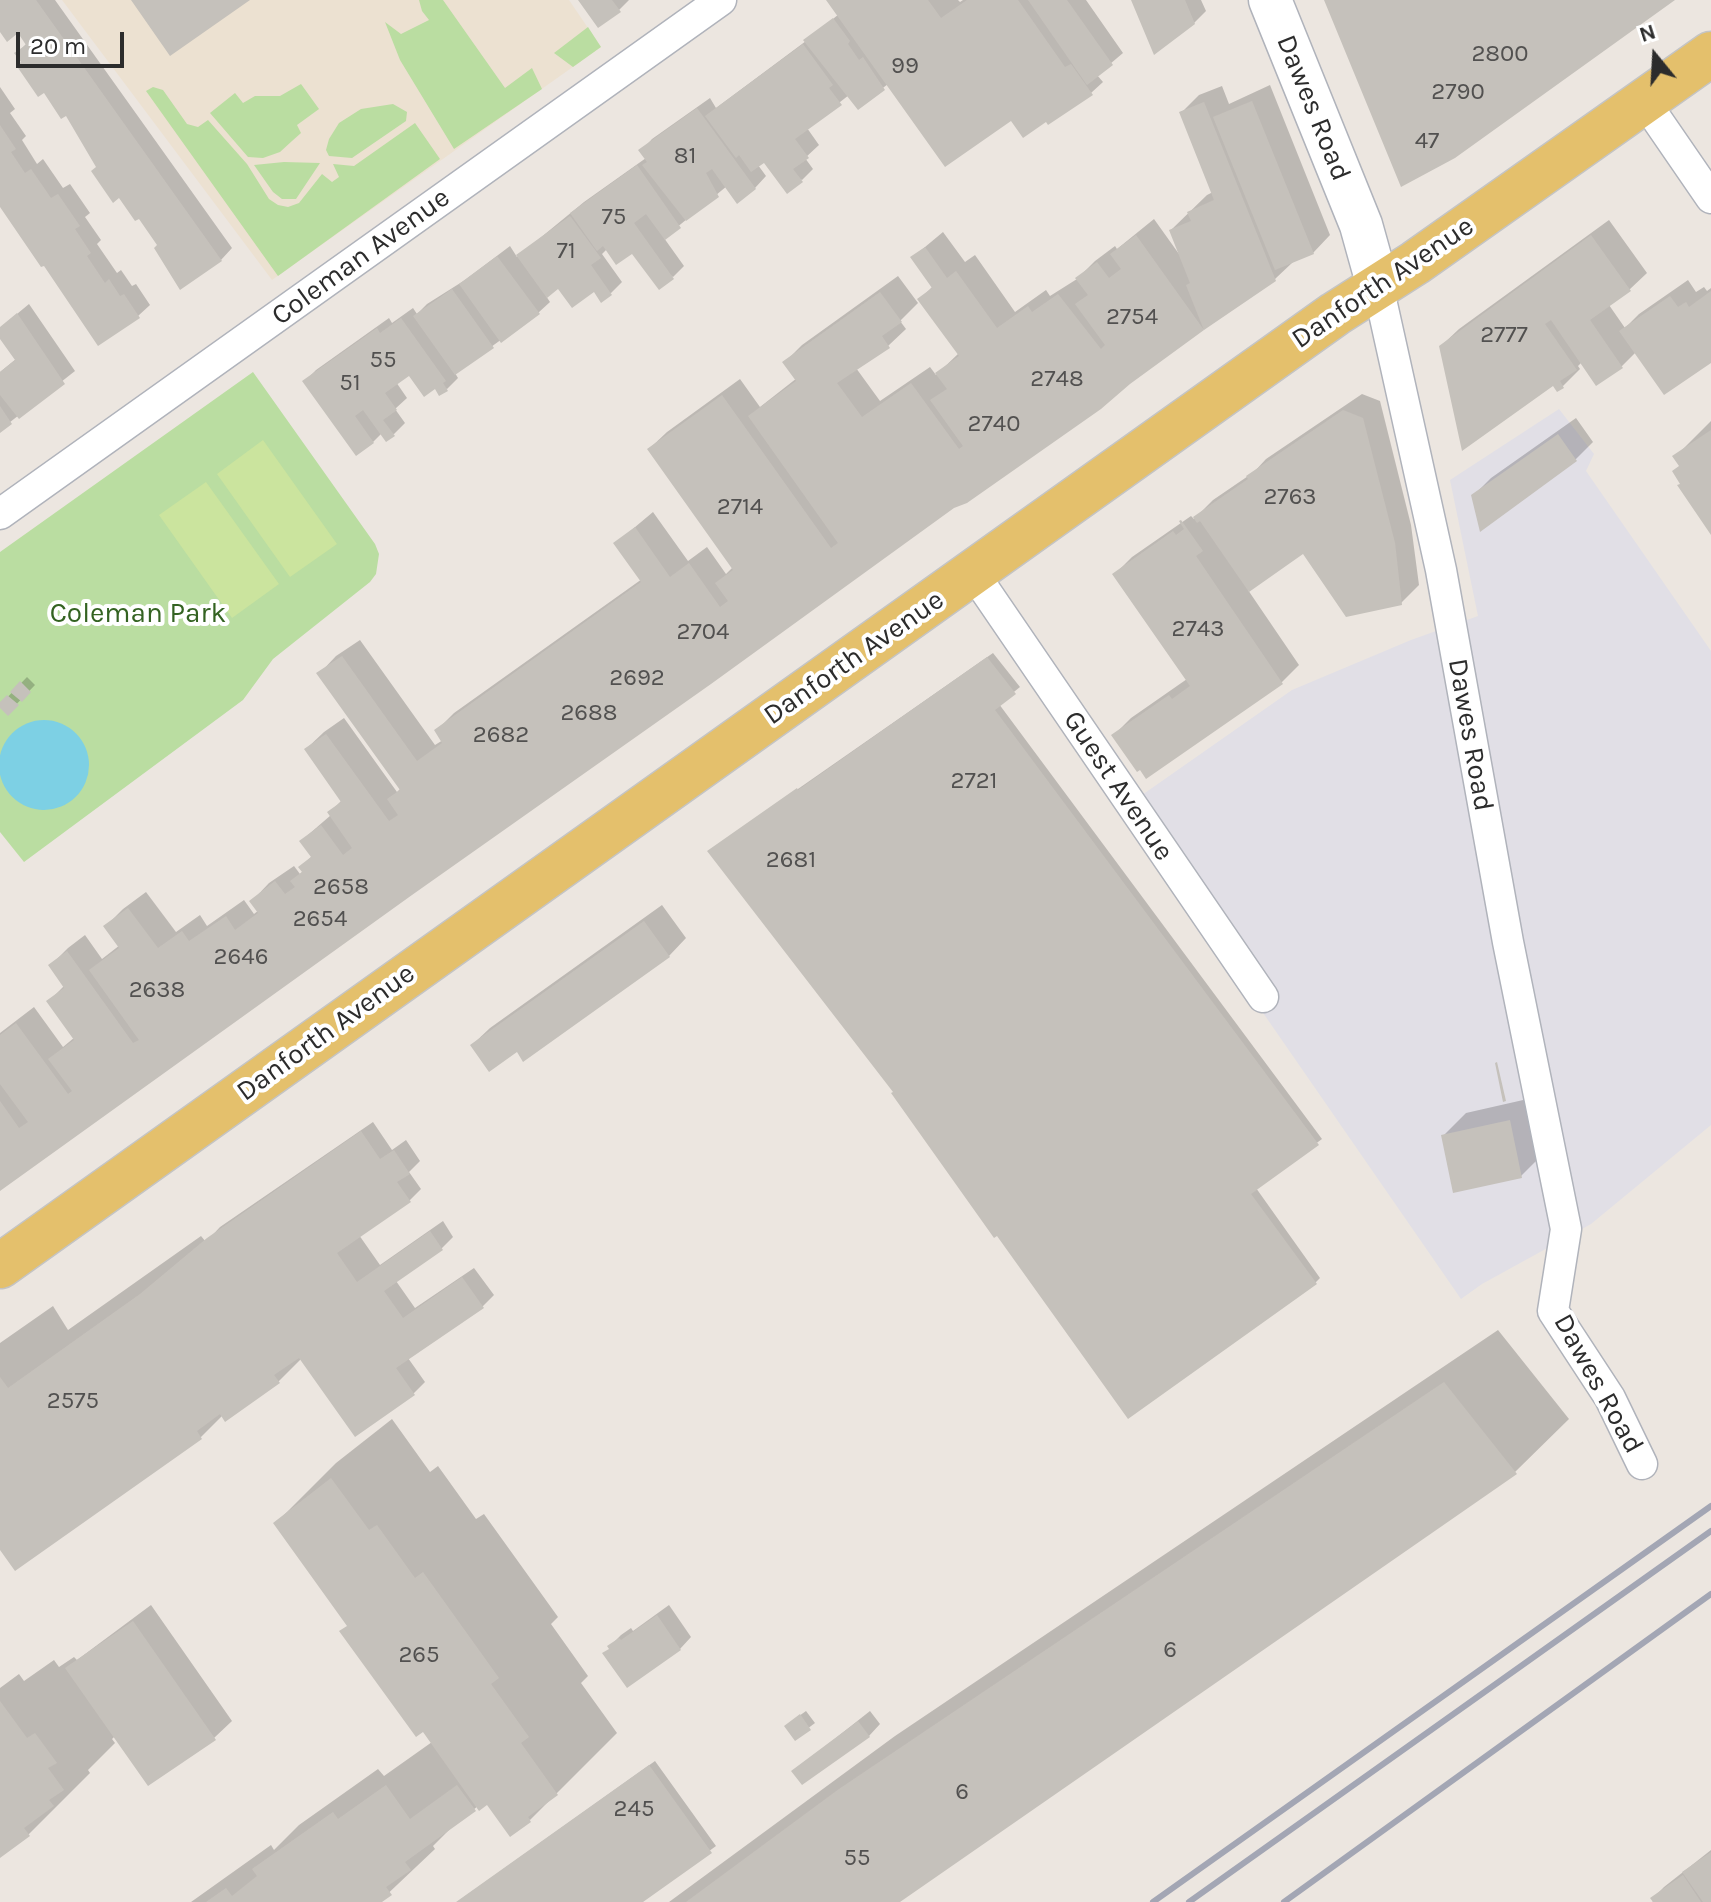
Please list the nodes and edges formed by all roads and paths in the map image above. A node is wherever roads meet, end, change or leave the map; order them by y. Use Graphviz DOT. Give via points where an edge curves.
graph roads {
  1 [pos="721,0"];
  2 [pos="1270,0"];
  3 [pos="1711,54"];
  4 [pos="1645,102"];
  5 [pos="1711,198"];
  6 [pos="1378,286"];
  7 [pos="0,514"];
  8 [pos="974,574"];
  9 [pos="1263,997"];
  10 [pos="0,1266"];
  11 [pos="1642,1464"];
  1 -- 7 [label="street, Coleman Avenue"];
  2 -- 6 [label="street, Dawes Road" via="1361,225"];
  3 -- 4 [label="main road, Danforth Avenue"];
  4 -- 5 [label="street"];
  4 -- 6 [label="main road, Danforth Avenue"];
  6 -- 8 [label="main road, Danforth Avenue"];
  6 -- 11 [label="street, Dawes Road" via="1441,570 1566,1229 1553,1311 1610,1398"];
  8 -- 9 [label="street, Guest Avenue"];
  8 -- 10 [label="main road, Danforth Avenue"];
}
